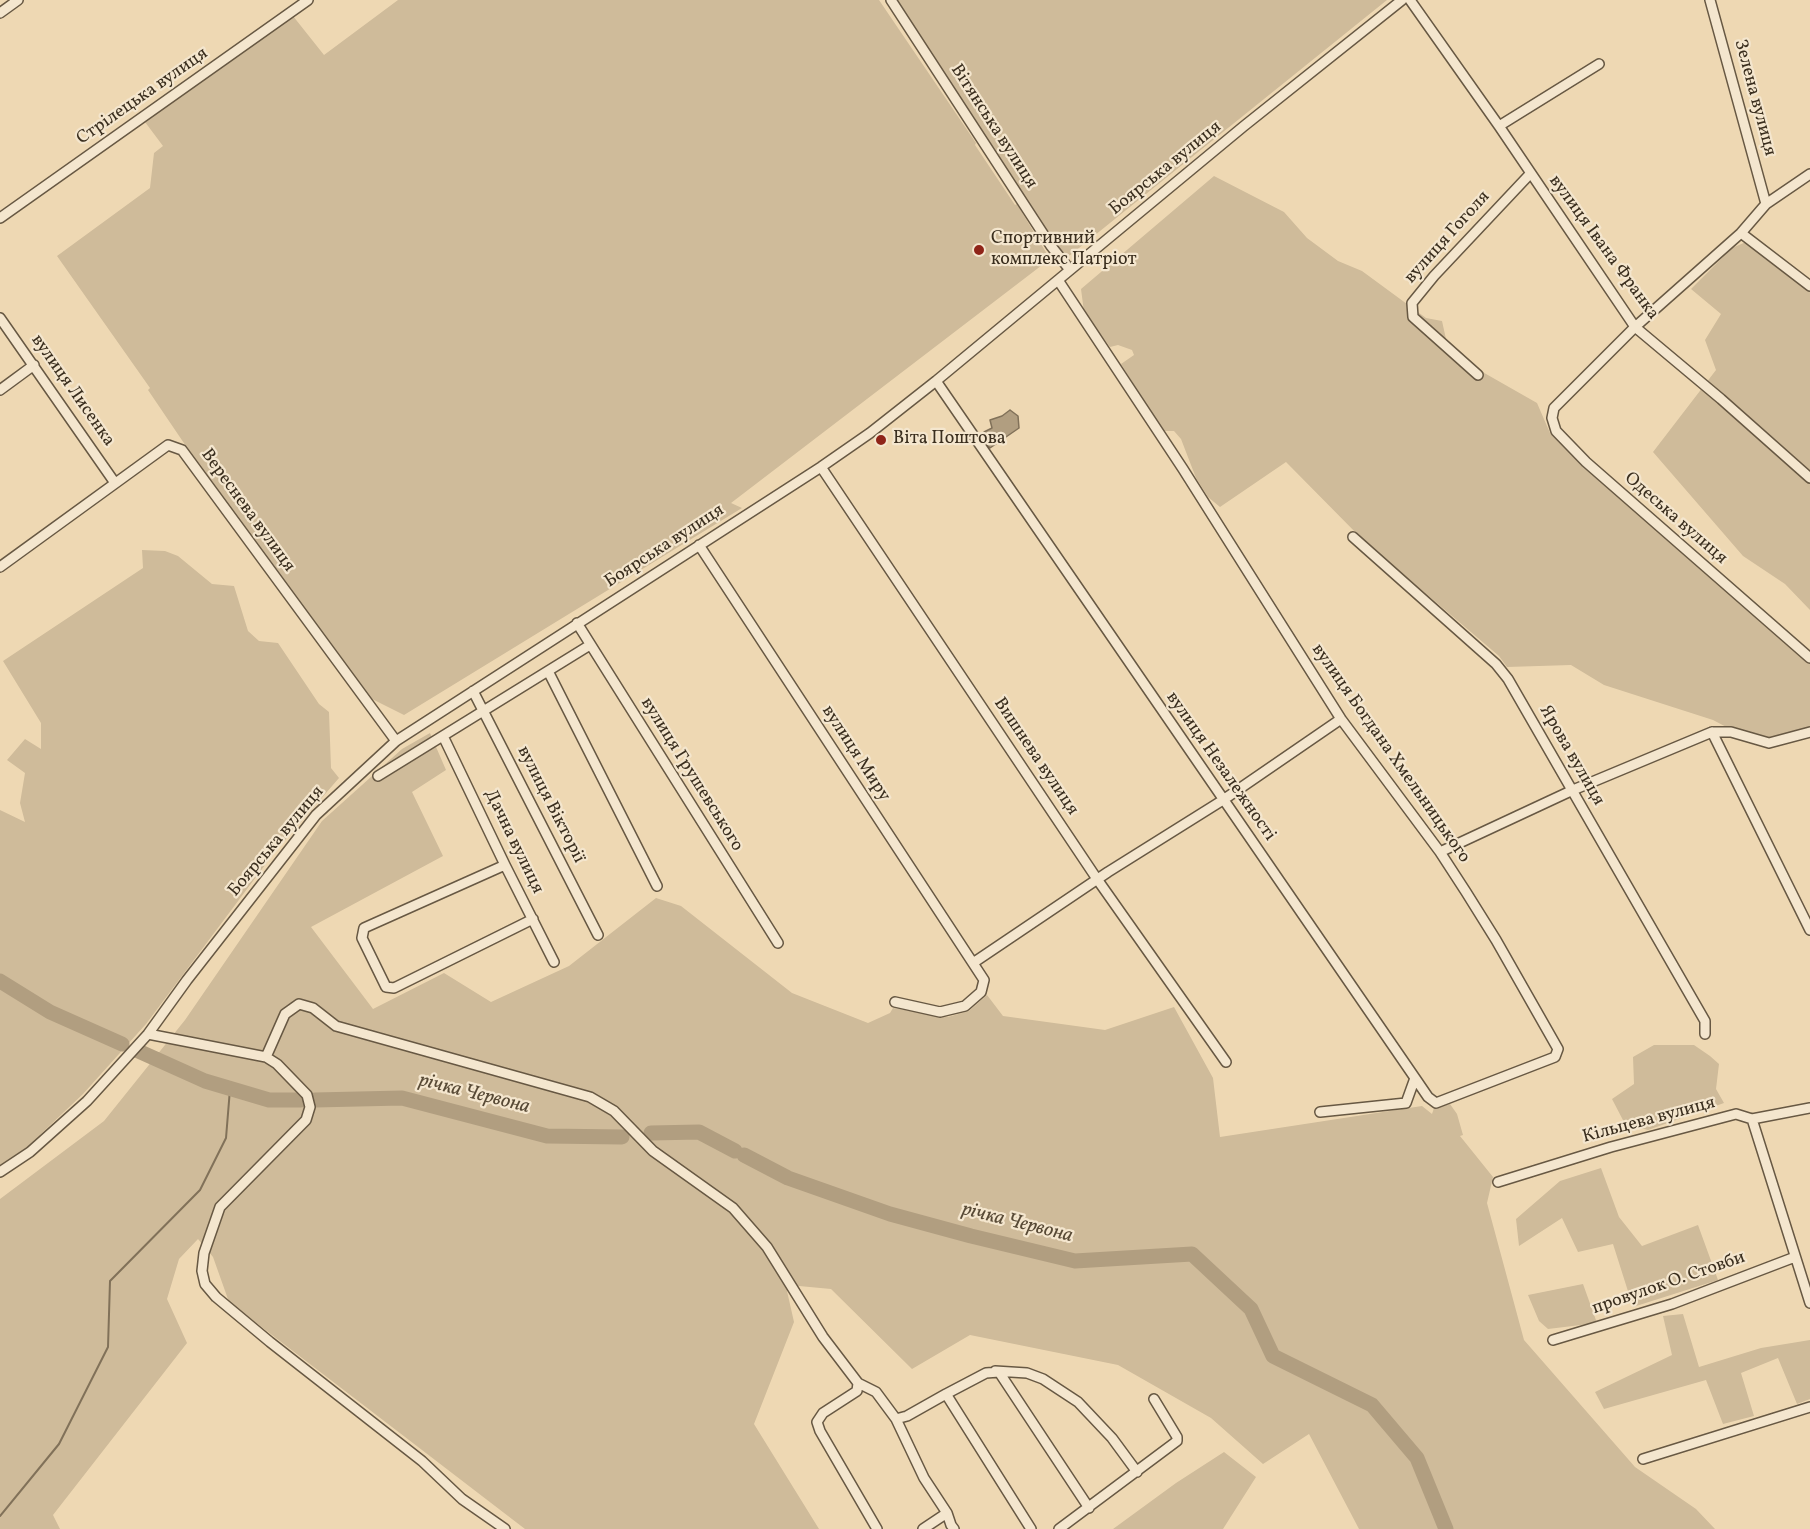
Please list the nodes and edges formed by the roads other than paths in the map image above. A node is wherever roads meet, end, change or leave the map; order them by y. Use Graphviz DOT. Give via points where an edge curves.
graph roads {
  1 [pos="18,0"];
  2 [pos="891,0"];
  3 [pos="1402,0"];
  4 [pos="1410,0"];
  5 [pos="1710,0"];
  6 [pos="306,1"];
  7 [pos="0,13"];
  8 [pos="1599,64"];
  9 [pos="1499,126"];
  10 [pos="1530,174"];
  11 [pos="1810,174"];
  12 [pos="1766,204"];
  13 [pos="0,218"];
  14 [pos="1742,233"];
  15 [pos="1070,270"];
  16 [pos="1058,280"];
  17 [pos="1810,286"];
  18 [pos="0,318"];
  19 [pos="1635,327"];
  20 [pos="34,365"];
  21 [pos="1478,375"];
  22 [pos="936,381"];
  23 [pos="0,390"];
  24 [pos="820,467"];
  25 [pos="1810,478"];
  26 [pos="115,483"];
  27 [pos="1353,537"];
  28 [pos="699,545"];
  29 [pos="0,567"];
  30 [pos="577,623"];
  31 [pos="590,645"];
  32 [pos="1810,658"];
  33 [pos="548,672"];
  34 [pos="472,691"];
  35 [pos="483,711"];
  36 [pos="1341,719"];
  37 [pos="1712,732"];
  38 [pos="1810,732"];
  39 [pos="443,736"];
  40 [pos="396,741"];
  41 [pos="378,776"];
  42 [pos="1573,790"];
  43 [pos="1223,800"];
  44 [pos="1440,852"];
  45 [pos="505,865"];
  46 [pos="1097,879"];
  47 [pos="657,886"];
  48 [pos="533,919"];
  49 [pos="1810,930"];
  50 [pos="598,934"];
  51 [pos="778,943"];
  52 [pos="554,962"];
  53 [pos="973,963"];
  54 [pos="895,1002"];
  55 [pos="148,1034"];
  56 [pos="1705,1034"];
  57 [pos="266,1057"];
  58 [pos="1226,1062"];
  59 [pos="1415,1078"];
  60 [pos="1810,1108"];
  61 [pos="1320,1112"];
  62 [pos="1752,1119"];
  63 [pos="0,1172"];
  64 [pos="1498,1182"];
  65 [pos="1795,1257"];
  66 [pos="1810,1303"];
  67 [pos="1553,1340"];
  68 [pos="993,1371"];
  69 [pos="858,1383"];
  70 [pos="946,1394"];
  71 [pos="1154,1399"];
  72 [pos="1810,1407"];
  73 [pos="896,1419"];
  74 [pos="1643,1459"];
  75 [pos="1137,1472"];
  76 [pos="1089,1508"];
  77 [pos="947,1513"];
  78 [pos="505,1529"];
  79 [pos="877,1529"];
  80 [pos="923,1529"];
  81 [pos="954,1529"];
  82 [pos="1031,1529"];
  83 [pos="1059,1529"];
  1 -- 7 [label="street"];
  2 -- 15 [label="street, Вітянська вулиця"];
  3 -- 15 [label="street, Боярська вулиця"];
  4 -- 9 [label="street, вулиця Івана Франка"];
  5 -- 12 [label="street, Зелена вулиця"];
  6 -- 13 [label="street, Стрілецька вулиця"];
  8 -- 9 [label="street"];
  9 -- 10 [label="street, вулиця Івана Франка"];
  10 -- 19 [label="street, вулиця Івана Франка"];
  10 -- 21 [label="street, вулиця Гоголя" via="1412,303 1413,317"];
  11 -- 12 [label="street"];
  12 -- 14 [label="street"];
  14 -- 17 [label="street"];
  14 -- 19 [label="street"];
  15 -- 16 [label="street, Боярська вулиця"];
  16 -- 22 [label="street, Боярська вулиця"];
  16 -- 36 [label="street, вулиця Богдана Хмельницького" via="1190,479"];
  18 -- 20 [label="street, вулиця Лисенка"];
  19 -- 25 [label="street, вулиця Івана Франка"];
  19 -- 32 [label="street, Одеська вулиця" via="1554,408 1556,430 1622,495"];
  20 -- 23 [label="street"];
  20 -- 26 [label="street, вулиця Лисенка"];
  22 -- 24 [label="street, Боярська вулиця"];
  22 -- 43 [label="street, вулиця Незалежності"];
  24 -- 28 [label="street, Боярська вулиця"];
  24 -- 46 [label="street, Вишнева вулиця"];
  26 -- 29 [label="street, Вереснева вулиця"];
  26 -- 40 [label="street, Вереснева вулиця" via="168,445 182,450"];
  27 -- 42 [label="street, Ярова вулиця" via="1496,664"];
  28 -- 30 [label="street, Боярська вулиця"];
  28 -- 53 [label="street, вулиця Миру"];
  30 -- 31 [label="street, вулиця Грушевського"];
  30 -- 34 [label="street, Боярська вулиця"];
  31 -- 33 [label="street"];
  31 -- 51 [label="street, вулиця Грушевського"];
  33 -- 35 [label="street"];
  33 -- 47 [label="street"];
  34 -- 35 [label="street, вулиця Вікторії"];
  34 -- 40 [label="street, Боярська вулиця"];
  35 -- 39 [label="street"];
  35 -- 50 [label="street, вулиця Вікторії"];
  36 -- 43 [label="street"];
  36 -- 44 [label="street, вулиця Богдана Хмельницького"];
  37 -- 38 [label="street" via="1731,732 1769,742"];
  37 -- 42 [label="street"];
  37 -- 49 [label="street"];
  39 -- 41 [label="street"];
  39 -- 45 [label="street, Дачна вулиця"];
  40 -- 55 [label="street, Боярська вулиця" via="316,815"];
  42 -- 44 [label="street"];
  42 -- 56 [label="street, Ярова вулиця" via="1705,1021"];
  43 -- 46 [label="street"];
  43 -- 59 [label="street, вулиця Незалежності"];
  44 -- 59 [label="street, вулиця Богдана Хмельницького" via="1558,1049 1555,1057 1436,1103"];
  45 -- 48 [label="street, Дачна вулиця"];
  45 -- 48 [label="street" via="364,928 362,938 386,987 394,988"];
  46 -- 53 [label="street"];
  46 -- 58 [label="street, Вишнева вулиця"];
  48 -- 52 [label="street, Дачна вулиця"];
  53 -- 54 [label="street, вулиця Миру" via="984,980 981,992 965,1006 940,1012"];
  55 -- 57 [label="street"];
  55 -- 63 [label="street, Боярська вулиця" via="87,1101 30,1152"];
  57 -- 69 [label="street" via="285,1014 299,1004 313,1008 336,1026 590,1096 614,1112 652,1151 732,1208 767,1247 823,1338"];
  57 -- 78 [label="street" via="278,1064 307,1095 310,1107 306,1120 220,1207 204,1253 205,1284 234,1312 422,1461 462,1499"];
  59 -- 61 [label="street" via="1406,1103"];
  60 -- 62 [label="street, Кільцева вулиця"];
  62 -- 64 [label="street, Кільцева вулиця" via="1736,1114"];
  62 -- 65 [label="street"];
  65 -- 66 [label="street"];
  65 -- 67 [label="street, провулок О. Стовби" via="1672,1304"];
  68 -- 70 [label="street"];
  68 -- 75 [label="street" via="1028,1372 1078,1402"];
  68 -- 76 [label="street" via="1003,1376"];
  69 -- 73 [label="street" via="876,1392"];
  69 -- 79 [label="street" via="857,1391 823,1413 817,1422"];
  70 -- 73 [label="street"];
  70 -- 82 [label="street"];
  71 -- 75 [label="street" via="1177,1441"];
  72 -- 74 [label="street"];
  73 -- 77 [label="street" via="924,1478"];
  75 -- 76 [label="street"];
  76 -- 83 [label="street"];
  77 -- 80 [label="street"];
  77 -- 81 [label="street"];
}
